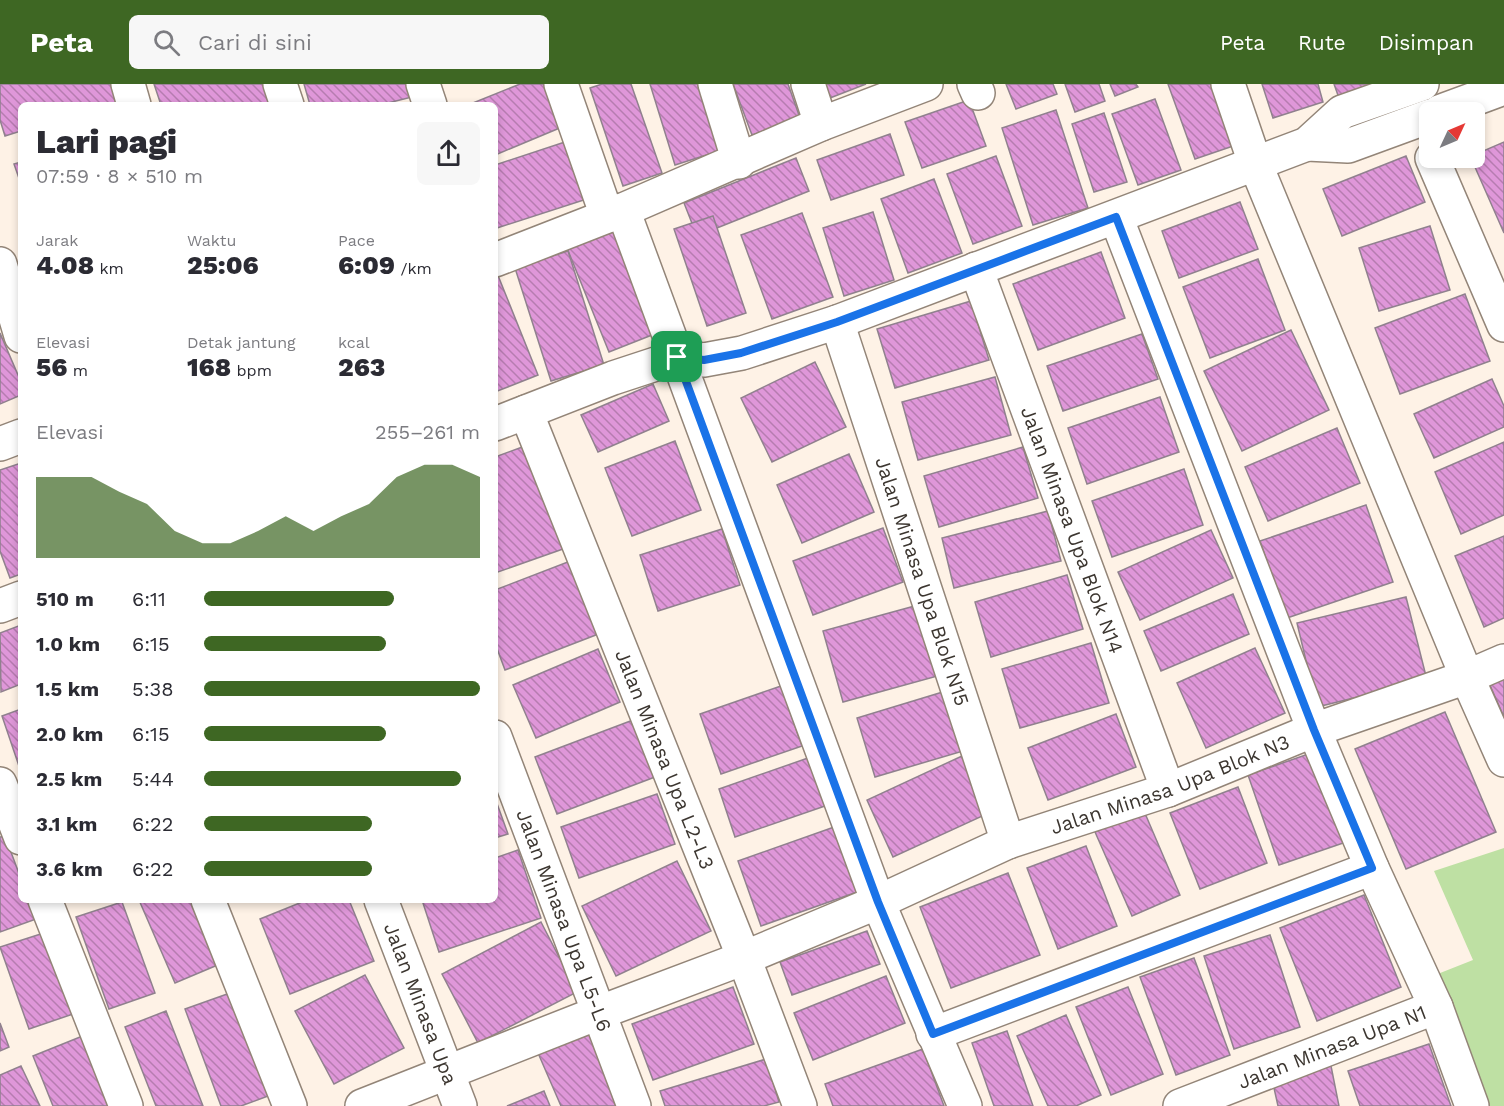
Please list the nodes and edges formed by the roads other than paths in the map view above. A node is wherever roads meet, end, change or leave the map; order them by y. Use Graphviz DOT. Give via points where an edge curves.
graph roads {
  1 [pos="128,84"];
  2 [pos="280,84"];
  3 [pos="423,84"];
  4 [pos="561,84"];
  5 [pos="715,84"];
  6 [pos="808,84"];
  7 [pos="926,84"];
  8 [pos="1228,84"];
  9 [pos="1411,86"];
  10 [pos="1504,88"];
  11 [pos="133,102"];
  12 [pos="286,102"];
  13 [pos="429,102"];
  14 [pos="1466,102"];
  15 [pos="1419,119"];
  16 [pos="822,124"];
  17 [pos="1306,144"];
  18 [pos="739,162"];
  19 [pos="1255,163"];
  20 [pos="1436,168"];
  21 [pos="615,213"];
  22 [pos="1116,217"];
  23 [pos="498,259"];
  24 [pos="976,269"];
  25 [pos="1,275"];
  26 [pos="837,322"];
  27 [pos="1504,325"];
  28 [pos="18,327"];
  29 [pos="677,357"];
  30 [pos="526,412"];
  31 [pos="498,423"];
  32 [pos="18,437"];
  33 [pos="0,444"];
  34 [pos="18,599"];
  35 [pos="0,606"];
  36 [pos="1504,662"];
  37 [pos="1467,676"];
  38 [pos="1314,730"];
  39 [pos="498,745"];
  40 [pos="1504,760"];
  41 [pos="0,784"];
  42 [pos="1168,790"];
  43 [pos="18,830"];
  44 [pos="1008,842"];
  45 [pos="1372,868"];
  46 [pos="878,902"];
  47 [pos="46,903"];
  48 [pos="209,903"];
  49 [pos="382,903"];
  50 [pos="744,958"];
  51 [pos="1437,1007"];
  52 [pos="598,1012"];
  53 [pos="933,1034"];
  54 [pos="447,1073"];
  55 [pos="126,1106"];
  56 [pos="290,1106"];
  57 [pos="362,1106"];
  58 [pos="460,1106"];
  59 [pos="634,1106"];
  60 [pos="800,1106"];
  61 [pos="965,1106"];
  62 [pos="1180,1106"];
  63 [pos="1472,1106"];
  1 -- 11 [label="street"];
  2 -- 12 [label="street"];
  3 -- 13 [label="street"];
  4 -- 21 [label="street"];
  5 -- 18 [label="street"];
  6 -- 16 [label="street"];
  7 -- 16 [label="street"];
  8 -- 19 [label="street"];
  9 -- 17 [label="street" via="1342,112"];
  10 -- 14 [label="street"];
  15 -- 17 [label="street" via="1348,146"];
  16 -- 18 [label="street"];
  17 -- 19 [label="street"];
  18 -- 21 [label="street"];
  19 -- 22 [label="street"];
  19 -- 37 [label="street"];
  20 -- 27 [label="street"];
  21 -- 23 [label="street"];
  21 -- 29 [label="street"];
  22 -- 24 [label="street"];
  22 -- 38 [label="street, Jalan Minasa Upa N1"];
  24 -- 26 [label="street"];
  24 -- 42 [label="street, Jalan Minasa Upa Blok N14"];
  25 -- 28 [label="street"];
  26 -- 29 [label="street" via="741,353 704,360"];
  26 -- 44 [label="street, Jalan Minasa Upa Blok N15"];
  29 -- 30 [label="street"];
  29 -- 46 [label="street"];
  30 -- 31 [label="street"];
  30 -- 50 [label="street, Jalan Minasa Upa L2-L3"];
  32 -- 33 [label="street"];
  34 -- 35 [label="street"];
  36 -- 37 [label="street, Jalan Minasa Upa Blok N3"];
  37 -- 38 [label="street, Jalan Minasa Upa Blok N3"];
  37 -- 40 [label="street"];
  38 -- 42 [label="street, Jalan Minasa Upa Blok N3"];
  38 -- 45 [label="street, Jalan Minasa Upa N1"];
  39 -- 52 [label="street, Jalan Minasa Upa L5-L6"];
  41 -- 43 [label="street"];
  42 -- 44 [label="street, Jalan Minasa Upa Blok N3"];
  44 -- 46 [label="street, Jalan Minasa Upa Blok N3"];
  45 -- 51 [label="street, Jalan Minasa Upa N1"];
  45 -- 53 [label="street"];
  46 -- 50 [label="street, Jalan Minasa Upa Blok N3"];
  46 -- 53 [label="street"];
  47 -- 55 [label="street"];
  48 -- 56 [label="street"];
  49 -- 54 [label="street, Jalan Minasa Upa"];
  50 -- 52 [label="street, Jalan Minasa Upa Blok N3"];
  50 -- 60 [label="street, Jalan Minasa Upa L2-L3"];
  51 -- 62 [label="street, Jalan Minasa Upa N1"];
  51 -- 63 [label="street"];
  52 -- 54 [label="street, Jalan Minasa Upa Blok N3"];
  52 -- 59 [label="street, Jalan Minasa Upa L5-L6"];
  53 -- 61 [label="street"];
  54 -- 57 [label="street, Jalan Minasa Upa Blok N3"];
  54 -- 58 [label="street, Jalan Minasa Upa"];
}
